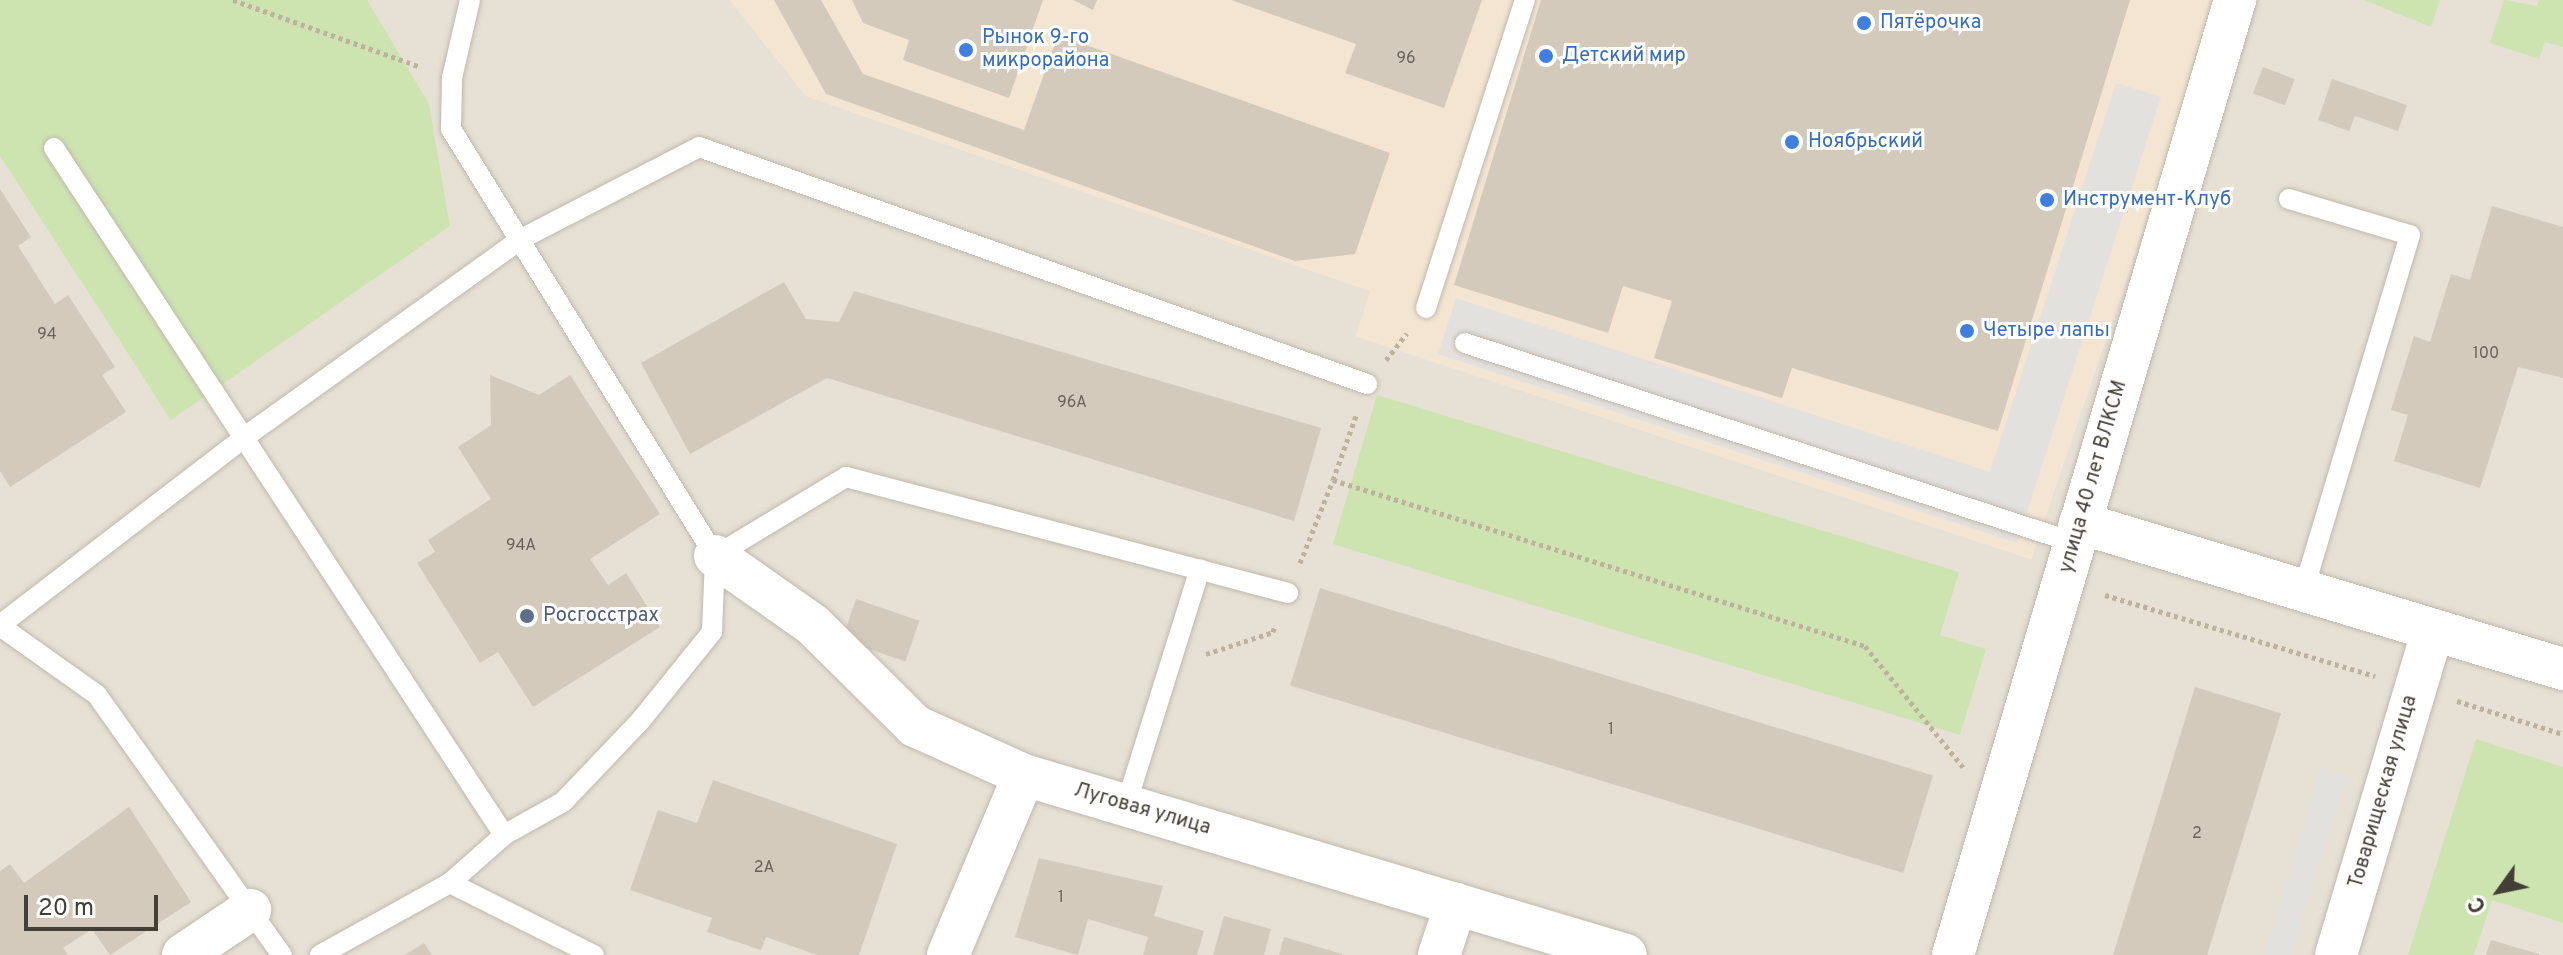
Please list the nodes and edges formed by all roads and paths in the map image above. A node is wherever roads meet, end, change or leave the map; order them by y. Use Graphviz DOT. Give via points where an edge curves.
graph roads {
  1 [pos="233,0"];
  2 [pos="470,0"];
  3 [pos="1525,0"];
  4 [pos="2235,0"];
  5 [pos="452,78"];
  6 [pos="54,148"];
  7 [pos="2289,199"];
  8 [pos="521,239"];
  9 [pos="1426,308"];
  10 [pos="1465,343"];
  11 [pos="1367,384"];
  12 [pos="246,436"];
  13 [pos="2077,533"];
  14 [pos="715,556"];
  15 [pos="1200,569"];
  16 [pos="2063,582"];
  17 [pos="2303,591"];
  18 [pos="1288,593"];
  19 [pos="0,626"];
  20 [pos="2433,630"];
  21 [pos="2561,661"];
  22 [pos="1169,667"];
  23 [pos="2415,688"];
  24 [pos="2563,734"];
  25 [pos="1024,775"];
  26 [pos="1126,805"];
  27 [pos="1996,808"];
  28 [pos="504,835"];
  29 [pos="450,883"];
  30 [pos="1456,904"];
  31 [pos="250,910"];
  32 [pos="183,955"];
  33 [pos="282,955"];
  34 [pos="320,955"];
  35 [pos="594,955"];
  36 [pos="948,955"];
  37 [pos="1439,955"];
  38 [pos="1626,955"];
  39 [pos="1953,955"];
  40 [pos="2336,955"];
  1 -- 5 [label="path"];
  2 -- 5 [label="lane"];
  3 -- 9 [label="lane"];
  4 -- 13 [label="street, улица 40 лет ВЛКСМ"];
  5 -- 8 [label="lane" via="451,129"];
  6 -- 12 [label="lane"];
  7 -- 17 [label="lane" via="2410,235"];
  8 -- 11 [label="lane" via="699,147"];
  8 -- 12 [label="lane"];
  8 -- 14 [label="lane"];
  10 -- 13 [label="lane"];
  12 -- 19 [label="lane"];
  12 -- 28 [label="lane"];
  13 -- 16 [label="street, улица 40 лет ВЛКСМ"];
  13 -- 17 [label="street"];
  14 -- 15 [label="lane" via="846,477"];
  14 -- 25 [label="street, Луговая улица" via="813,625 915,726"];
  14 -- 28 [label="lane" via="712,632 563,802"];
  15 -- 18 [label="lane"];
  15 -- 22 [label="lane"];
  16 -- 23 [label="path"];
  16 -- 27 [label="street, улица 40 лет ВЛКСМ"];
  17 -- 20 [label="street"];
  18 -- 22 [label="path" via="1273,632"];
  18 -- 27 [label="path" via="1333,480 1865,646"];
  19 -- 31 [label="lane" via="97,695"];
  20 -- 21 [label="street"];
  20 -- 23 [label="street, Товарищеская улица"];
  22 -- 26 [label="lane"];
  23 -- 24 [label="path"];
  23 -- 40 [label="street, Товарищеская улица"];
  25 -- 26 [label="street, Луговая улица"];
  25 -- 36 [label="street"];
  26 -- 30 [label="street, Луговая улица"];
  27 -- 39 [label="street, улица 40 лет ВЛКСМ"];
  28 -- 29 [label="lane"];
  29 -- 34 [label="lane"];
  29 -- 35 [label="lane"];
  30 -- 37 [label="street"];
  30 -- 38 [label="street, Луговая улица"];
  31 -- 32 [label="street"];
  31 -- 33 [label="lane"];
}
